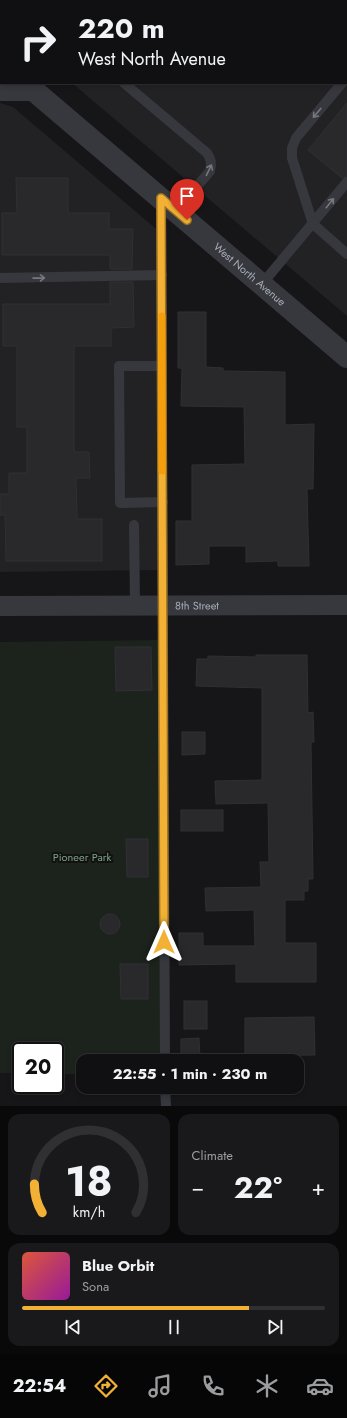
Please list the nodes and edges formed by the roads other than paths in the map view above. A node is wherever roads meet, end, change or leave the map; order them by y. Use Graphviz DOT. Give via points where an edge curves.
graph roads {
  1 [pos="125,84"];
  2 [pos="341,84"];
  3 [pos="29,87"];
  4 [pos="0,90"];
  5 [pos="347,182"];
  6 [pos="168,204"];
  7 [pos="313,224"];
  8 [pos="347,254"];
  9 [pos="162,276"];
  10 [pos="0,278"];
  11 [pos="262,284"];
  12 [pos="347,356"];
  13 [pos="162,366"];
  14 [pos="163,502"];
  15 [pos="134,525"];
  16 [pos="347,605"];
  17 [pos="0,606"];
  18 [pos="135,606"];
  19 [pos="164,607"];
  20 [pos="165,1054"];
  21 [pos="165,1094"];
  22 [pos="166,1106"];
  6 -- 1 [label="lane, one-way" via="210,171 210,158"];
  2 -- 7 [label="lane, one-way" via="296,138 292,148 292,158"];
  3 -- 4 [label="street"];
  3 -- 6 [label="street, West North Avenue"];
  7 -- 5 [label="lane, one-way"];
  6 -- 9 [label="lane"];
  6 -- 11 [label="street, West North Avenue"];
  7 -- 8 [label="lane"];
  7 -- 11 [label="lane"];
  10 -- 9 [label="lane, one-way"];
  9 -- 13 [label="lane"];
  11 -- 12 [label="street, West North Avenue"];
  13 -- 14 [label="lane"];
  13 -- 14 [label="lane" via="119,366 119,374 120,503"];
  14 -- 19 [label="lane"];
  15 -- 18 [label="lane"];
  16 -- 19 [label="street, 8th Street"];
  17 -- 18 [label="street, 8th Street"];
  18 -- 19 [label="street, 8th Street"];
  19 -- 20 [label="lane"];
  21 -- 22 [label="lane"];
}
